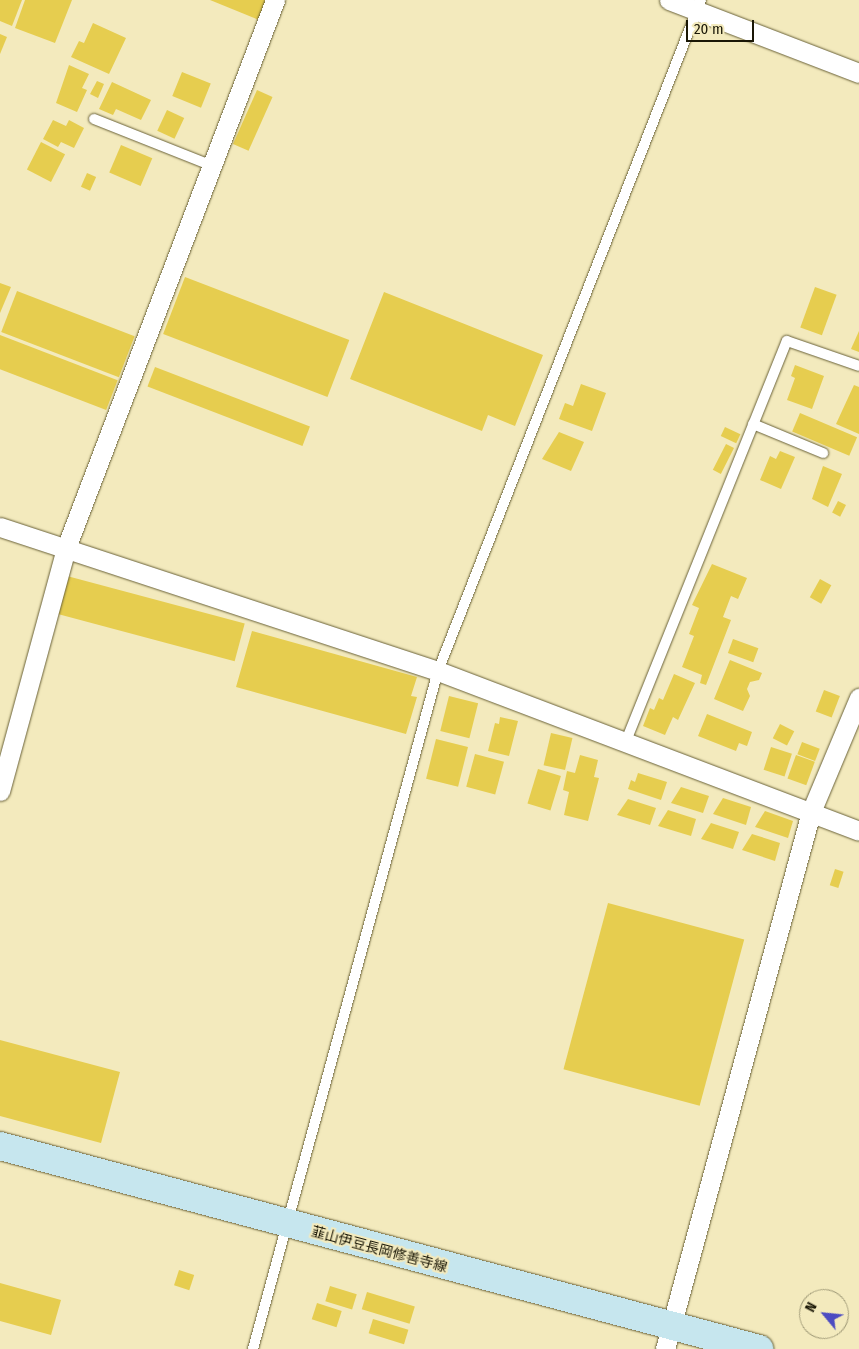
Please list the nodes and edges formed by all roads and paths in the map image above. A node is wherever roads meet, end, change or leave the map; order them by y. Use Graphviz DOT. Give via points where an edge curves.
graph roads {
  1 [pos="275,0"];
  2 [pos="669,0"];
  3 [pos="699,5"];
  4 [pos="859,73"];
  5 [pos="94,119"];
  6 [pos="210,164"];
  7 [pos="859,366"];
  8 [pos="753,424"];
  9 [pos="823,453"];
  10 [pos="0,527"];
  11 [pos="66,548"];
  12 [pos="438,671"];
  13 [pos="859,698"];
  14 [pos="626,741"];
  15 [pos="0,791"];
  16 [pos="811,812"];
  17 [pos="859,831"];
  18 [pos="0,1146"];
  19 [pos="286,1225"];
  20 [pos="668,1338"];
  21 [pos="253,1349"];
  22 [pos="758,1349"];
  1 -- 6 [label="street"];
  2 -- 3 [label="street"];
  3 -- 4 [label="street"];
  3 -- 12 [label="lane"];
  5 -- 6 [label="lane"];
  6 -- 11 [label="street"];
  7 -- 8 [label="lane" via="786,341"];
  8 -- 9 [label="lane"];
  8 -- 14 [label="lane"];
  10 -- 11 [label="street"];
  11 -- 12 [label="street"];
  11 -- 15 [label="street"];
  12 -- 14 [label="street"];
  12 -- 19 [label="lane"];
  13 -- 16 [label="street"];
  14 -- 16 [label="street"];
  16 -- 17 [label="street"];
  16 -- 20 [label="street"];
  18 -- 19 [label="main road, 韮山伊豆長岡修善寺線"];
  19 -- 20 [label="main road, 韮山伊豆長岡修善寺線"];
  19 -- 21 [label="lane"];
  20 -- 22 [label="main road, 韮山伊豆長岡修善寺線"];
}
